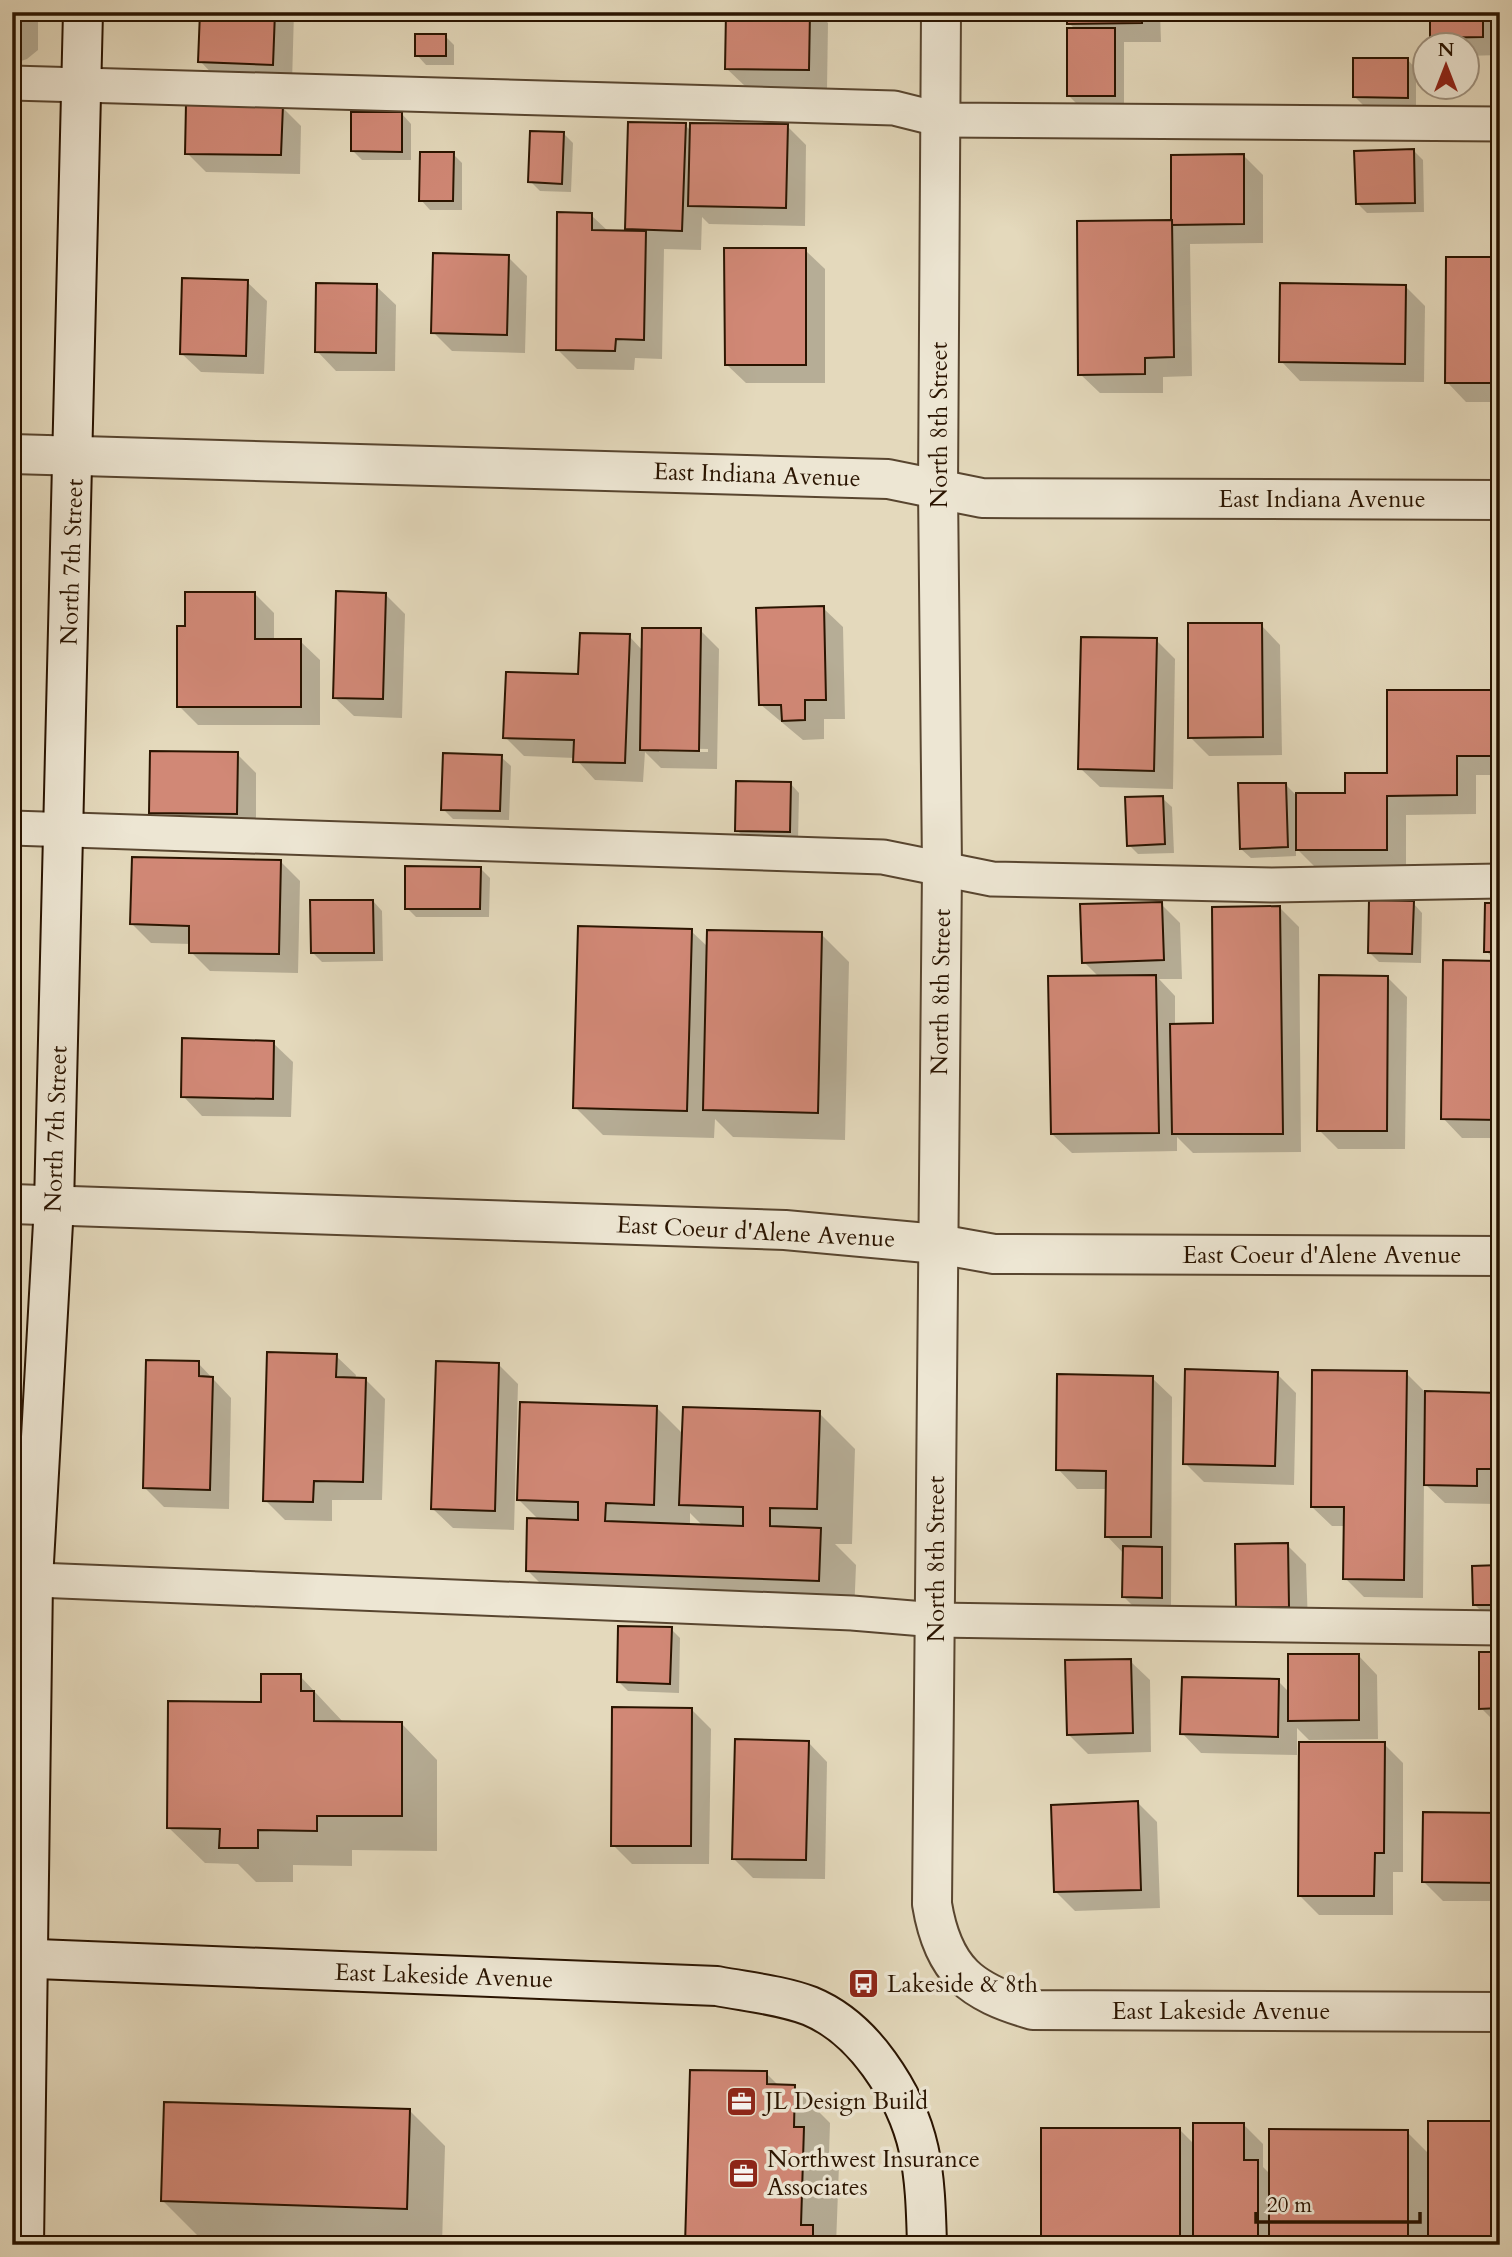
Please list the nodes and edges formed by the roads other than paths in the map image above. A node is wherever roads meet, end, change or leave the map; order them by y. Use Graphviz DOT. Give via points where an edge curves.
graph roads {
  1 [pos="83,12"];
  2 [pos="941,12"];
  3 [pos="12,83"];
  4 [pos="82,85"];
  5 [pos="942,120"];
  6 [pos="1500,124"];
  7 [pos="12,454"];
  8 [pos="75,455"];
  9 [pos="938,489"];
  10 [pos="1500,500"];
  11 [pos="12,828"];
  12 [pos="64,829"];
  13 [pos="942,869"];
  14 [pos="1500,881"];
  15 [pos="12,1204"];
  16 [pos="54,1205"];
  17 [pos="938,1244"];
  18 [pos="1500,1256"];
  19 [pos="23,1580"];
  20 [pos="936,1620"];
  21 [pos="1500,1628"];
  22 [pos="20,1959"];
  23 [pos="957,1966"];
  24 [pos="1500,2012"];
  25 [pos="24,2245"];
  26 [pos="927,2245"];
  1 -- 4 [label="street, North 7th Street"];
  2 -- 5 [label="street, North 8th Street"];
  3 -- 4 [label="lane"];
  4 -- 5 [label="lane" via="894,108"];
  4 -- 8 [label="street, North 7th Street"];
  5 -- 6 [label="lane"];
  5 -- 9 [label="street, North 8th Street"];
  7 -- 8 [label="street, East Indiana Avenue"];
  8 -- 9 [label="street, East Indiana Avenue" via="888,479"];
  8 -- 12 [label="street, North 7th Street"];
  9 -- 10 [label="street, East Indiana Avenue" via="982,498"];
  9 -- 13 [label="street, North 8th Street"];
  11 -- 12 [label="lane"];
  12 -- 13 [label="lane" via="883,857"];
  12 -- 16 [label="street, North 7th Street"];
  13 -- 14 [label="lane" via="992,878 1202,883"];
  13 -- 17 [label="street, North 8th Street"];
  15 -- 16 [label="street, East Coeur d'Alene Avenue"];
  16 -- 17 [label="street, East Coeur d'Alene Avenue" via="785,1230"];
  16 -- 19 [label="street, North 7th Street"];
  17 -- 18 [label="street, East Coeur d'Alene Avenue" via="994,1254"];
  17 -- 20 [label="street, North 8th Street"];
  19 -- 20 [label="lane"];
  19 -- 22 [label="street, North 7th Street"];
  20 -- 21 [label="lane"];
  20 -- 23 [label="street, North 8th Street" via="932,1904 944,1950"];
  22 -- 25 [label="street, North 7th Street"];
  22 -- 26 [label="street, East Lakeside Avenue" via="717,1986 788,1998 814,2007 863,2041 902,2096 917,2136 925,2184"];
  23 -- 24 [label="street, East Lakeside Avenue" via="983,1993 1033,2010"];
}
